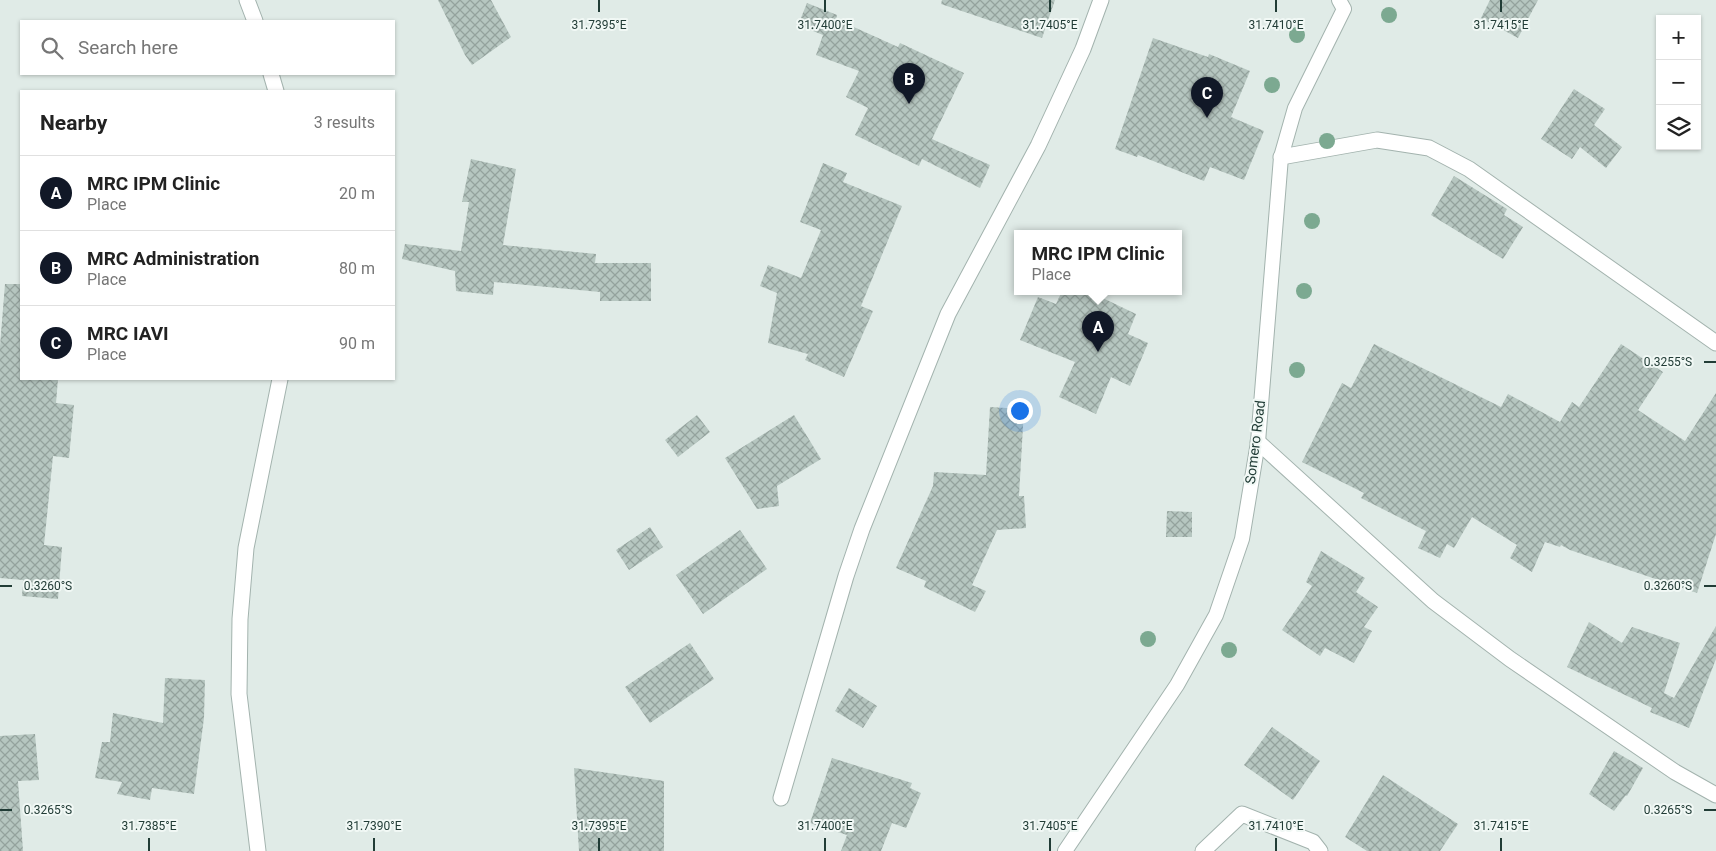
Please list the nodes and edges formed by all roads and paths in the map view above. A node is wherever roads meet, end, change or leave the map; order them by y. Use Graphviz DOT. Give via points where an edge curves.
graph roads {
  1 [pos="248,0"];
  2 [pos="1101,0"];
  3 [pos="1339,0"];
  4 [pos="256,20"];
  5 [pos="272,75"];
  6 [pos="276,90"];
  7 [pos="1281,157"];
  8 [pos="1716,343"];
  9 [pos="280,380"];
  10 [pos="1258,442"];
  11 [pos="1716,795"];
  12 [pos="782,798"];
  13 [pos="258,851"];
  14 [pos="1065,851"];
  15 [pos="1203,851"];
  16 [pos="1320,851"];
  1 -- 4 [label="street"];
  2 -- 12 [label="street" via="1083,49 1038,146 944,322 846,576"];
  3 -- 7 [label="lane, Somero Road" via="1344,10 1295,108"];
  5 -- 6 [label="street"];
  7 -- 8 [label="street" via="1377,140 1429,148 1469,169"];
  7 -- 10 [label="lane, Somero Road"];
  9 -- 13 [label="street" via="246,548 240,619 239,694"];
  10 -- 11 [label="street" via="1433,601 1510,659 1675,772"];
  10 -- 14 [label="lane, Somero Road" via="1242,539 1216,615 1177,685"];
  15 -- 16 [label="street" via="1242,814 1313,842"];
}
